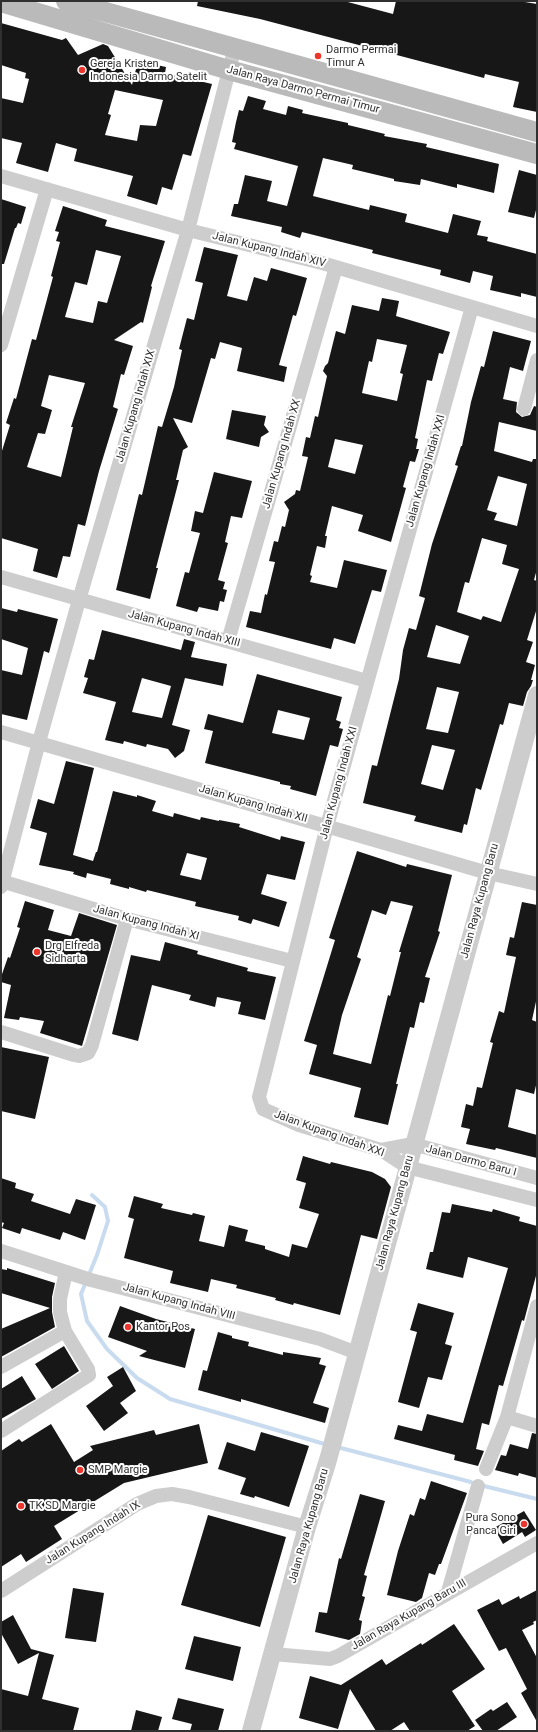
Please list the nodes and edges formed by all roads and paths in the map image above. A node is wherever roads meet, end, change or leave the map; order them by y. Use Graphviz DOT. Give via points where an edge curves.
graph roads {
  1 [pos="66,1"];
  2 [pos="1,2"];
  3 [pos="55,9"];
  4 [pos="115,10"];
  5 [pos="117,35"];
  6 [pos="235,47"];
  7 [pos="229,70"];
  8 [pos="537,132"];
  9 [pos="537,154"];
  10 [pos="1,176"];
  11 [pos="47,188"];
  12 [pos="188,230"];
  13 [pos="336,267"];
  14 [pos="472,307"];
  15 [pos="537,326"];
  16 [pos="1,345"];
  17 [pos="537,360"];
  18 [pos="524,409"];
  19 [pos="1,577"];
  20 [pos="79,600"];
  21 [pos="228,641"];
  22 [pos="367,681"];
  23 [pos="537,695"];
  24 [pos="1,732"];
  25 [pos="38,742"];
  26 [pos="327,826"];
  27 [pos="488,873"];
  28 [pos="2,883"];
  29 [pos="537,884"];
  30 [pos="127,919"];
  31 [pos="292,961"];
  32 [pos="1,1032"];
  33 [pos="413,1144"];
  34 [pos="381,1150"];
  35 [pos="407,1167"];
  36 [pos="537,1178"];
  37 [pos="537,1200"];
  38 [pos="1,1251"];
  39 [pos="66,1272"];
  40 [pos="537,1306"];
  41 [pos="65,1331"];
  42 [pos="533,1333"];
  43 [pos="357,1353"];
  44 [pos="1,1367"];
  45 [pos="507,1416"];
  46 [pos="537,1426"];
  47 [pos="1,1432"];
  48 [pos="486,1469"];
  49 [pos="478,1486"];
  50 [pos="307,1527"];
  51 [pos="537,1543"];
  52 [pos="1,1591"];
  53 [pos="448,1592"];
  54 [pos="274,1654"];
  55 [pos="252,1731"];
  1 -- 4 [label="main road, Jalan Raya Darmo Permai Timur"];
  2 -- 3 [label="main road, Jalan Raya Darmo Permai Timur"];
  3 -- 5 [label="main road, Jalan Raya Darmo Permai Timur"];
  4 -- 5 [label="main road"];
  4 -- 6 [label="main road, Jalan Raya Darmo Permai Timur"];
  5 -- 7 [label="main road, Jalan Raya Darmo Permai Timur"];
  6 -- 7 [label="street, Jalan Kupang Indah XIX"];
  6 -- 8 [label="main road, Jalan Raya Darmo Permai Timur"];
  7 -- 9 [label="main road, Jalan Raya Darmo Permai Timur"];
  7 -- 12 [label="street, Jalan Kupang Indah XIX"];
  10 -- 11 [label="street, Jalan Kupang Indah XIV"];
  11 -- 12 [label="street, Jalan Kupang Indah XIV"];
  11 -- 16 [label="street"];
  12 -- 13 [label="street, Jalan Kupang Indah XIV"];
  12 -- 20 [label="street, Jalan Kupang Indah XIX"];
  13 -- 14 [label="street, Jalan Kupang Indah XIV"];
  13 -- 21 [label="street, Jalan Kupang Indah XX"];
  14 -- 15 [label="street, Jalan Kupang Indah XIV"];
  14 -- 22 [label="street, Jalan Kupang Indah XXI"];
  17 -- 18 [label="street"];
  19 -- 20 [label="street, Jalan Kupang Indah XIII"];
  20 -- 21 [label="street, Jalan Kupang Indah XIII"];
  20 -- 25 [label="street, Jalan Kupang Indah XIX"];
  21 -- 22 [label="street, Jalan Kupang Indah XIII"];
  22 -- 26 [label="street, Jalan Kupang Indah XXI"];
  23 -- 27 [label="street, Jalan Raya Kupang Baru"];
  24 -- 25 [label="street, Jalan Kupang Indah XII"];
  25 -- 26 [label="street, Jalan Kupang Indah XII"];
  25 -- 28 [label="street"];
  26 -- 27 [label="street, Jalan Kupang Indah XII"];
  26 -- 31 [label="street, Jalan Kupang Indah XXI"];
  27 -- 29 [label="street, Jalan Kupang Indah XII"];
  27 -- 33 [label="street, Jalan Raya Kupang Baru"];
  28 -- 30 [label="street, Jalan Kupang Indah XI"];
  30 -- 31 [label="street, Jalan Kupang Indah XI"];
  30 -- 32 [label="street" via="88,1053 79,1056"];
  31 -- 34 [label="street, Jalan Kupang Indah XXI" via="259,1097 260,1103 263,1109 299,1125"];
  33 -- 34 [label="street, Jalan Darmo Baru I"];
  33 -- 35 [label="street, Jalan Raya Kupang Baru"];
  33 -- 36 [label="street, Jalan Darmo Baru I"];
  34 -- 35 [label="street, Jalan Kupang Indah XXI"];
  35 -- 37 [label="street, Jalan Darmo Baru I"];
  35 -- 43 [label="street, Jalan Raya Kupang Baru"];
  38 -- 39 [label="street, Jalan Kupang Indah VIII"];
  39 -- 41 [label="street" via="60,1299 60,1312"];
  39 -- 43 [label="street, Jalan Kupang Indah VIII" via="320,1339"];
  40 -- 42 [label="street"];
  41 -- 44 [label="street"];
  41 -- 47 [label="street" via="88,1370 88,1376"];
  42 -- 45 [label="street"];
  43 -- 50 [label="street, Jalan Raya Kupang Baru" via="337,1430"];
  45 -- 46 [label="street"];
  45 -- 48 [label="street"];
  49 -- 53 [label="street"];
  50 -- 52 [label="street, Jalan Kupang Indah IX" via="198,1499 172,1494 156,1496 137,1504"];
  50 -- 54 [label="street, Jalan Raya Kupang Baru"];
  51 -- 53 [label="street, Jalan Raya Kupang Baru III"];
  53 -- 54 [label="street, Jalan Raya Kupang Baru III" via="330,1659"];
  54 -- 55 [label="street, Jalan Raya Kupang Baru"];
}
